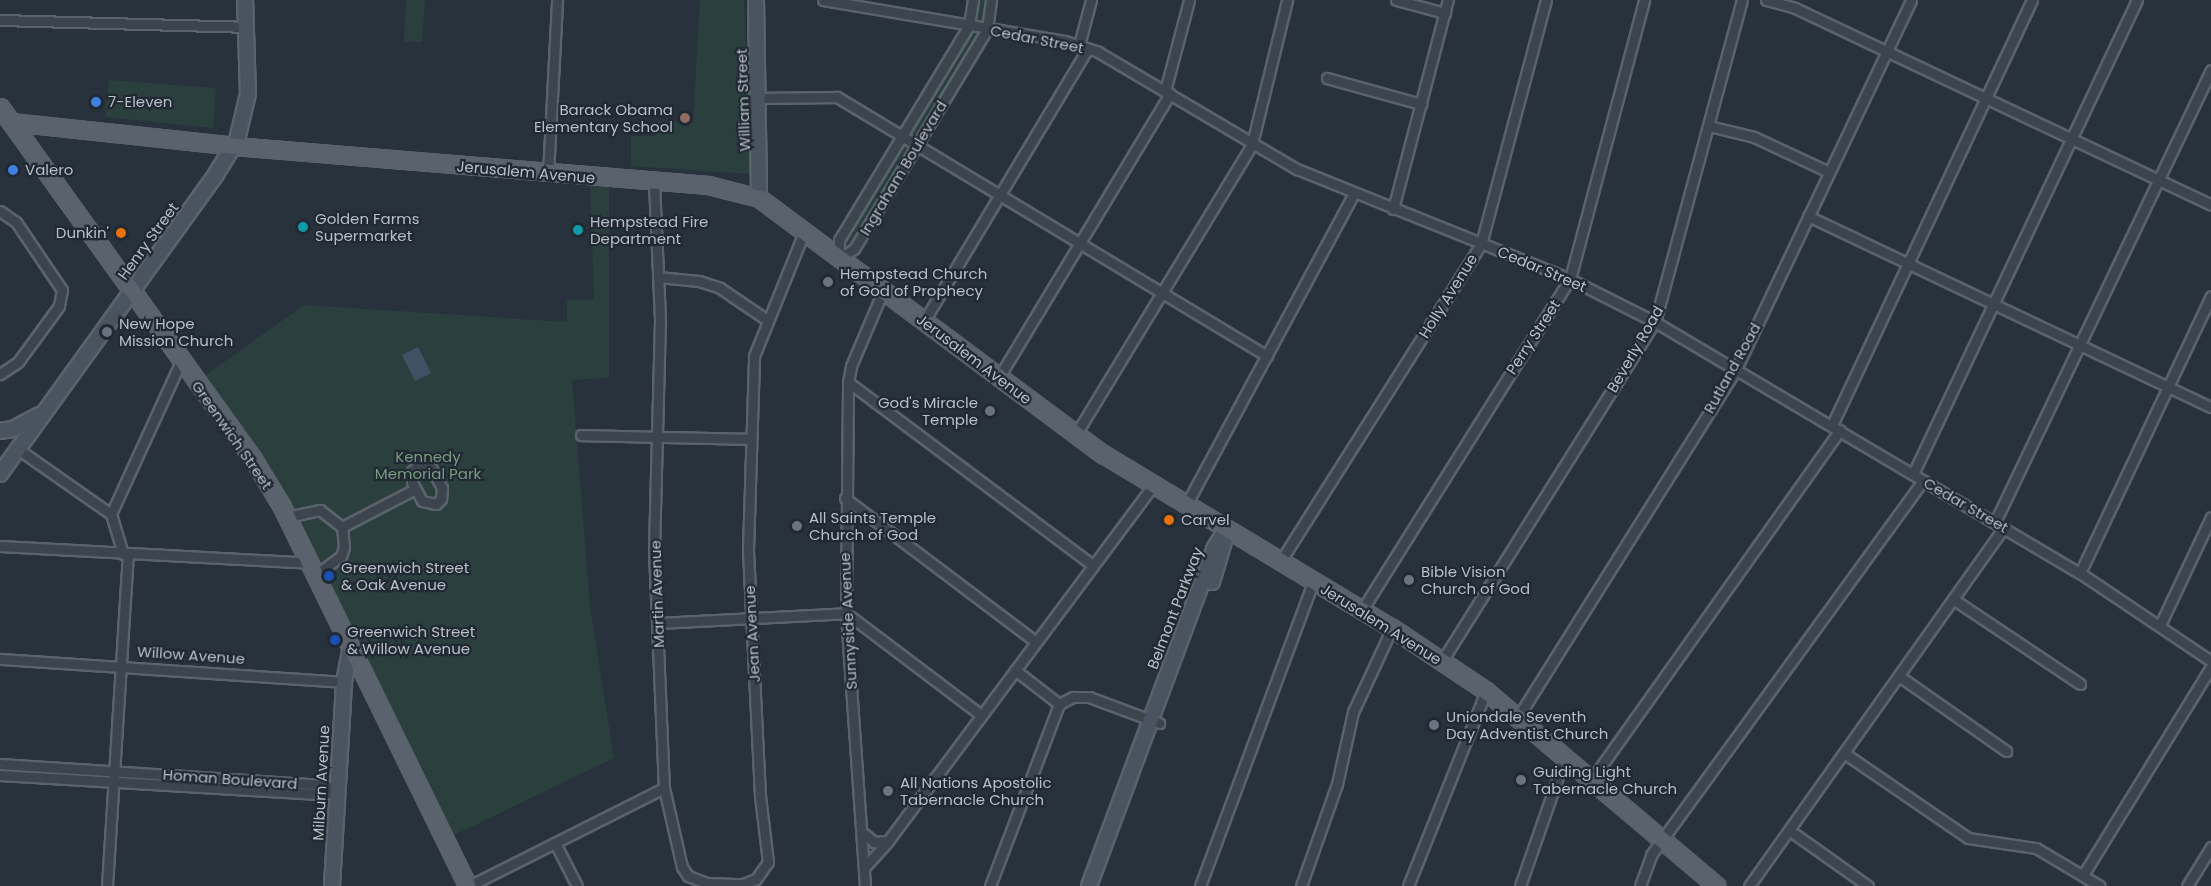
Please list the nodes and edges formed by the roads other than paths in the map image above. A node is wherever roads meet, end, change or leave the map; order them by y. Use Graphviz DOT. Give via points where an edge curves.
graph roads {
  1 [pos="246,0"];
  2 [pos="557,0"];
  3 [pos="756,0"];
  4 [pos="823,0"];
  5 [pos="973,0"];
  6 [pos="992,0"];
  7 [pos="1091,0"];
  8 [pos="1189,0"];
  9 [pos="1287,0"];
  10 [pos="1396,0"];
  11 [pos="1448,0"];
  12 [pos="1546,0"];
  13 [pos="1644,0"];
  14 [pos="1742,0"];
  15 [pos="1766,0"];
  16 [pos="1911,0"];
  17 [pos="2032,0"];
  18 [pos="2137,0"];
  19 [pos="877,4"];
  20 [pos="1445,13"];
  21 [pos="0,20"];
  22 [pos="969,25"];
  23 [pos="247,27"];
  24 [pos="987,29"];
  25 [pos="1083,47"];
  26 [pos="1887,51"];
  27 [pos="2211,70"];
  28 [pos="1327,78"];
  29 [pos="1167,93"];
  30 [pos="759,98"];
  31 [pos="1986,99"];
  32 [pos="1421,104"];
  33 [pos="0,107"];
  34 [pos="6,124"];
  35 [pos="1709,126"];
  36 [pos="58,127"];
  37 [pos="902,136"];
  38 [pos="2072,139"];
  39 [pos="1252,144"];
  40 [pos="917,145"];
  41 [pos="234,146"];
  42 [pos="36,158"];
  43 [pos="1829,172"];
  44 [pos="548,174"];
  45 [pos="2157,180"];
  46 [pos="654,182"];
  47 [pos="1354,193"];
  48 [pos="1000,195"];
  49 [pos="759,198"];
  50 [pos="2211,205"];
  51 [pos="1393,209"];
  52 [pos="0,211"];
  53 [pos="1808,216"];
  54 [pos="804,232"];
  55 [pos="1081,243"];
  56 [pos="1481,244"];
  57 [pos="839,258"];
  58 [pos="1908,264"];
  59 [pos="658,277"];
  60 [pos="1570,279"];
  61 [pos="131,291"];
  62 [pos="883,291"];
  63 [pos="1162,292"];
  64 [pos="2211,296"];
  65 [pos="1994,304"];
  66 [pos="767,320"];
  67 [pos="924,321"];
  68 [pos="1654,322"];
  69 [pos="2079,345"];
  70 [pos="1267,356"];
  71 [pos="181,361"];
  72 [pos="1736,369"];
  73 [pos="0,374"];
  74 [pos="999,377"];
  75 [pos="848,382"];
  76 [pos="2168,387"];
  77 [pos="2211,407"];
  78 [pos="46,411"];
  79 [pos="1836,428"];
  80 [pos="0,431"];
  81 [pos="1076,434"];
  82 [pos="580,435"];
  83 [pos="0,436"];
  84 [pos="657,437"];
  85 [pos="751,439"];
  86 [pos="18,449"];
  87 [pos="0,474"];
  88 [pos="1913,474"];
  89 [pos="1923,480"];
  90 [pos="1153,485"];
  91 [pos="415,489"];
  92 [pos="845,498"];
  93 [pos="1186,505"];
  94 [pos="111,514"];
  95 [pos="287,517"];
  96 [pos="2211,517"];
  97 [pos="2000,524"];
  98 [pos="342,527"];
  99 [pos="1226,530"];
  100 [pos="0,546"];
  101 [pos="125,554"];
  102 [pos="1280,562"];
  103 [pos="1093,565"];
  104 [pos="313,569"];
  105 [pos="2080,573"];
  106 [pos="1313,582"];
  107 [pos="1953,599"];
  108 [pos="1362,610"];
  109 [pos="846,613"];
  110 [pos="751,619"];
  111 [pos="658,623"];
  112 [pos="2160,625"];
  113 [pos="1392,628"];
  114 [pos="1036,642"];
  115 [pos="351,647"];
  116 [pos="0,659"];
  117 [pos="1442,661"];
  118 [pos="2211,661"];
  119 [pos="121,667"];
  120 [pos="2211,667"];
  121 [pos="1015,670"];
  122 [pos="1899,676"];
  123 [pos="344,682"];
  124 [pos="2080,684"];
  125 [pos="1486,691"];
  126 [pos="1059,704"];
  127 [pos="981,715"];
  128 [pos="1518,717"];
  129 [pos="1155,721"];
  130 [pos="2006,751"];
  131 [pos="1844,753"];
  132 [pos="1565,757"];
  133 [pos="0,764"];
  134 [pos="115,771"];
  135 [pos="0,775"];
  136 [pos="1592,780"];
  137 [pos="114,782"];
  138 [pos="664,788"];
  139 [pos="337,790"];
  140 [pos="1789,830"];
  141 [pos="861,831"];
  142 [pos="1112,836"];
  143 [pos="1665,840"];
  144 [pos="888,841"];
  145 [pos="555,843"];
  146 [pos="2211,847"];
  147 [pos="864,868"];
  148 [pos="2083,876"];
  149 [pos="107,886"];
  150 [pos="332,886"];
  151 [pos="468,886"];
  152 [pos="577,886"];
  153 [pos="865,886"];
  154 [pos="990,886"];
  155 [pos="1089,886"];
  156 [pos="1098,886"];
  157 [pos="1200,886"];
  158 [pos="1301,886"];
  159 [pos="1408,886"];
  160 [pos="1520,886"];
  161 [pos="1640,886"];
  162 [pos="1717,886"];
  163 [pos="1749,886"];
  164 [pos="1868,886"];
  165 [pos="2100,886"];
  166 [pos="2187,886"];
  1 -- 23 [label="street, Henry Street"];
  2 -- 44 [label="street"];
  3 -- 30 [label="street, William Street"];
  4 -- 19 [label="street, Cedar Street"];
  5 -- 22 [label="street, Ingraham Boulevard"];
  6 -- 24 [label="street, Ingraham Boulevard"];
  7 -- 25 [label="street"];
  8 -- 29 [label="street"];
  9 -- 39 [label="street"];
  10 -- 20 [label="street"];
  11 -- 20 [label="street"];
  12 -- 56 [label="street, Holly Avenue"];
  13 -- 60 [label="street, Perry Street"];
  14 -- 35 [label="street, Beverly Road"];
  15 -- 26 [label="street" via="1795,8"];
  16 -- 26 [label="street, Rutland Road"];
  17 -- 31 [label="street"];
  18 -- 38 [label="street"];
  19 -- 22 [label="street, Cedar Street"];
  20 -- 32 [label="street"];
  21 -- 23 [label="street"];
  22 -- 24 [label="street, Cedar Street"];
  22 -- 37 [label="street, Ingraham Boulevard"];
  23 -- 41 [label="street, Henry Street" via="246,116"];
  24 -- 25 [label="street, Cedar Street"];
  24 -- 40 [label="street, Ingraham Boulevard"];
  25 -- 29 [label="street, Cedar Street"];
  25 -- 48 [label="street"];
  26 -- 31 [label="street"];
  26 -- 43 [label="street, Rutland Road"];
  27 -- 45 [label="street"];
  28 -- 32 [label="street"];
  29 -- 39 [label="street, Cedar Street"];
  29 -- 55 [label="street"];
  30 -- 37 [label="street" via="837,97"];
  30 -- 49 [label="street, William Street"];
  31 -- 38 [label="street"];
  31 -- 58 [label="street"];
  32 -- 51 [label="street"];
  33 -- 34 [label="main road, Greenwich Street"];
  34 -- 36 [label="main road, Jerusalem Avenue"];
  34 -- 42 [label="main road, Greenwich Street"];
  35 -- 43 [label="street" via="1754,137"];
  35 -- 68 [label="street, Beverly Road"];
  36 -- 41 [label="main road, Jerusalem Avenue"];
  36 -- 42 [label="main road" via="41,136 36,144"];
  37 -- 40 [label="street"];
  37 -- 57 [label="street, Ingraham Boulevard" via="839,240"];
  38 -- 45 [label="street"];
  38 -- 65 [label="street"];
  39 -- 47 [label="street, Cedar Street" via="1297,169"];
  39 -- 63 [label="street"];
  40 -- 48 [label="street"];
  40 -- 57 [label="street, Ingraham Boulevard" via="854,249"];
  41 -- 44 [label="main road, Jerusalem Avenue"];
  41 -- 61 [label="street, Henry Street"];
  42 -- 61 [label="main road, Greenwich Street"];
  43 -- 53 [label="street, Rutland Road"];
  44 -- 46 [label="main road, Jerusalem Avenue"];
  45 -- 50 [label="street"];
  45 -- 69 [label="street"];
  46 -- 49 [label="main road, Jerusalem Avenue" via="708,185"];
  46 -- 59 [label="street, Martin Avenue"];
  47 -- 51 [label="street, Cedar Street"];
  47 -- 70 [label="street"];
  48 -- 55 [label="street"];
  48 -- 67 [label="street"];
  49 -- 54 [label="main road, Jerusalem Avenue"];
  51 -- 56 [label="street, Cedar Street"];
  52 -- 73 [label="street" via="16,222 62,290 59,306 18,362"];
  53 -- 58 [label="street"];
  53 -- 72 [label="street, Rutland Road"];
  54 -- 57 [label="main road, Jerusalem Avenue"];
  54 -- 66 [label="street, Jean Avenue"];
  55 -- 63 [label="street"];
  55 -- 74 [label="street"];
  56 -- 60 [label="street, Cedar Street"];
  56 -- 102 [label="street, Holly Avenue"];
  57 -- 62 [label="main road, Jerusalem Avenue"];
  58 -- 65 [label="street"];
  58 -- 79 [label="street"];
  59 -- 66 [label="street" via="699,281 720,288"];
  59 -- 84 [label="street, Martin Avenue"];
  60 -- 68 [label="street, Cedar Street"];
  60 -- 108 [label="street, Perry Street"];
  61 -- 71 [label="main road, Greenwich Street"];
  61 -- 78 [label="street, Henry Street"];
  62 -- 67 [label="main road, Jerusalem Avenue"];
  62 -- 75 [label="street, Sunnyside Avenue"];
  63 -- 70 [label="street"];
  63 -- 81 [label="street"];
  64 -- 76 [label="street"];
  65 -- 69 [label="street"];
  65 -- 88 [label="street"];
  66 -- 85 [label="street, Jean Avenue" via="754,356"];
  67 -- 74 [label="main road, Jerusalem Avenue"];
  68 -- 72 [label="street, Cedar Street"];
  68 -- 117 [label="street, Beverly Road"];
  69 -- 76 [label="street"];
  69 -- 97 [label="street"];
  70 -- 93 [label="street"];
  71 -- 94 [label="street"];
  71 -- 95 [label="main road, Greenwich Street" via="253,459"];
  72 -- 79 [label="street, Cedar Street"];
  72 -- 128 [label="street, Rutland Road"];
  74 -- 81 [label="main road, Jerusalem Avenue"];
  75 -- 92 [label="street, Sunnyside Avenue"];
  75 -- 103 [label="street"];
  76 -- 77 [label="street"];
  76 -- 105 [label="street"];
  78 -- 80 [label="street" via="13,429"];
  78 -- 86 [label="street, Henry Street"];
  79 -- 88 [label="street, Cedar Street"];
  79 -- 136 [label="street"];
  81 -- 90 [label="main road, Jerusalem Avenue"];
  82 -- 84 [label="street"];
  83 -- 86 [label="street"];
  84 -- 85 [label="street"];
  84 -- 111 [label="street, Martin Avenue" via="654,550"];
  85 -- 110 [label="street, Jean Avenue"];
  86 -- 87 [label="street, Henry Street"];
  86 -- 94 [label="street"];
  88 -- 89 [label="street, Cedar Street"];
  89 -- 97 [label="street, Cedar Street"];
  89 -- 143 [label="street"];
  90 -- 93 [label="main road, Jerusalem Avenue"];
  90 -- 103 [label="street"];
  91 -- 91 [label="street" via="428,505 436,504 443,495 434,471 424,464 411,471"];
  91 -- 98 [label="street"];
  92 -- 109 [label="street, Sunnyside Avenue"];
  92 -- 114 [label="street"];
  93 -- 99 [label="main road, Jerusalem Avenue"];
  94 -- 101 [label="street"];
  95 -- 98 [label="street" via="320,510"];
  95 -- 104 [label="main road, Greenwich Street"];
  96 -- 112 [label="street"];
  97 -- 105 [label="street, Cedar Street"];
  97 -- 107 [label="street"];
  98 -- 104 [label="street" via="345,547 341,556"];
  99 -- 102 [label="main road, Jerusalem Avenue"];
  99 -- 129 [label="street, Belmont Parkway" via="1214,549 1192,624"];
  100 -- 101 [label="street"];
  101 -- 104 [label="street"];
  101 -- 119 [label="street"];
  102 -- 106 [label="main road, Jerusalem Avenue"];
  103 -- 114 [label="street"];
  104 -- 115 [label="main road, Greenwich Street"];
  105 -- 112 [label="street, Cedar Street"];
  106 -- 108 [label="main road, Jerusalem Avenue"];
  106 -- 157 [label="street"];
  107 -- 122 [label="street"];
  107 -- 124 [label="street"];
  108 -- 113 [label="main road, Jerusalem Avenue"];
  109 -- 110 [label="street"];
  109 -- 127 [label="street"];
  109 -- 141 [label="street, Sunnyside Avenue"];
  110 -- 111 [label="street"];
  110 -- 138 [label="street, Jean Avenue" via="760,796 769,854 763,873 743,884 706,883 688,876 679,856"];
  111 -- 138 [label="street, Martin Avenue"];
  112 -- 118 [label="street, Cedar Street"];
  113 -- 117 [label="main road, Jerusalem Avenue"];
  113 -- 158 [label="street" via="1353,712 1337,784"];
  114 -- 121 [label="street"];
  115 -- 123 [label="street"];
  115 -- 151 [label="main road, Greenwich Street"];
  116 -- 119 [label="street, Willow Avenue"];
  117 -- 125 [label="main road, Jerusalem Avenue"];
  119 -- 123 [label="street, Willow Avenue"];
  119 -- 134 [label="street"];
  120 -- 148 [label="street"];
  121 -- 126 [label="street"];
  121 -- 127 [label="street"];
  122 -- 130 [label="street"];
  122 -- 131 [label="street"];
  123 -- 139 [label="street, Milburn Avenue"];
  125 -- 128 [label="main road, Jerusalem Avenue"];
  125 -- 159 [label="street"];
  126 -- 129 [label="street" via="1073,697 1089,697"];
  126 -- 154 [label="street"];
  127 -- 144 [label="street"];
  128 -- 132 [label="main road, Jerusalem Avenue"];
  129 -- 142 [label="street, Belmont Parkway"];
  131 -- 140 [label="street"];
  131 -- 148 [label="street" via="1968,838 2036,848"];
  132 -- 136 [label="main road, Jerusalem Avenue"];
  132 -- 160 [label="street"];
  133 -- 134 [label="street, Homan Boulevard"];
  134 -- 137 [label="street"];
  134 -- 139 [label="street, Homan Boulevard" via="322,785"];
  135 -- 137 [label="street, Homan Boulevard"];
  136 -- 143 [label="main road, Jerusalem Avenue"];
  137 -- 139 [label="street, Homan Boulevard" via="322,794"];
  137 -- 149 [label="street"];
  138 -- 145 [label="street"];
  139 -- 150 [label="street, Milburn Avenue"];
  140 -- 163 [label="street"];
  140 -- 164 [label="street"];
  141 -- 144 [label="street" via="874,842"];
  141 -- 147 [label="street, Sunnyside Avenue"];
  142 -- 155 [label="street, Belmont Parkway"];
  142 -- 156 [label="street, Belmont Parkway"];
  143 -- 161 [label="street" via="1651,855"];
  143 -- 162 [label="main road, Jerusalem Avenue"];
  144 -- 147 [label="street"];
  145 -- 151 [label="street"];
  145 -- 152 [label="street"];
  146 -- 166 [label="street"];
  147 -- 153 [label="street, Sunnyside Avenue"];
  148 -- 165 [label="street"];
}
